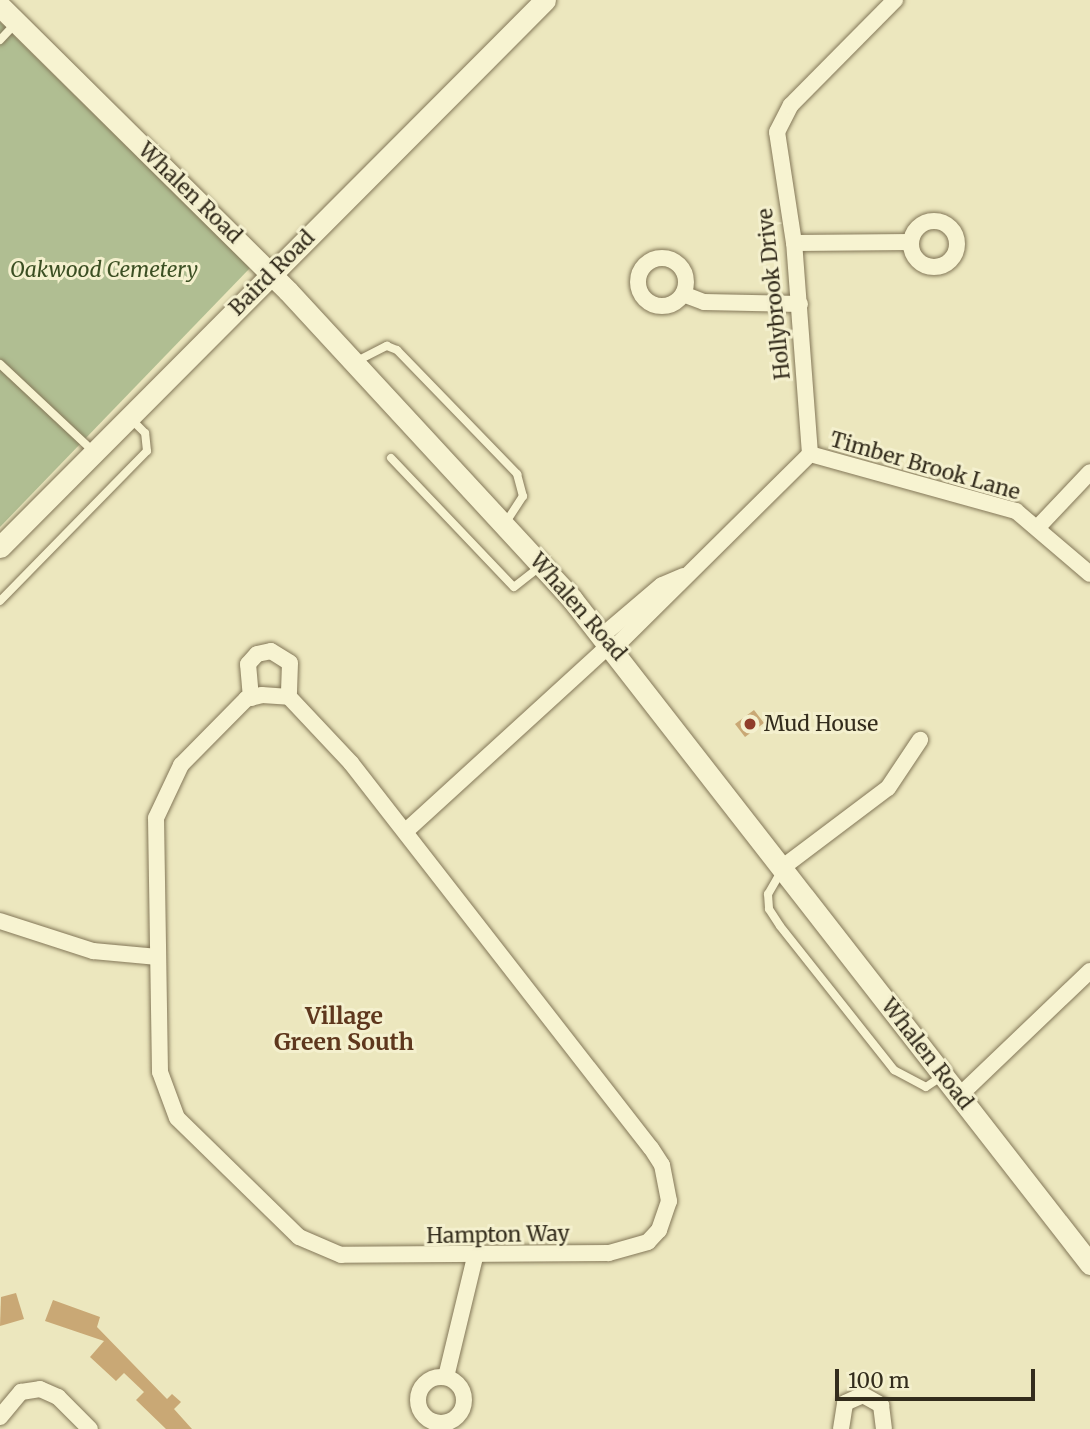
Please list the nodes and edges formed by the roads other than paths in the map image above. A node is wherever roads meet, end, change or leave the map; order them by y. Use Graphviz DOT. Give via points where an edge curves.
graph roads {
  1 [pos="545,0"];
  2 [pos="895,0"];
  3 [pos="0,6"];
  4 [pos="17,23"];
  5 [pos="0,40"];
  6 [pos="794,243"];
  7 [pos="911,243"];
  8 [pos="271,273"];
  9 [pos="683,294"];
  10 [pos="800,304"];
  11 [pos="355,362"];
  12 [pos="0,364"];
  13 [pos="129,417"];
  14 [pos="95,453"];
  15 [pos="810,454"];
  16 [pos="391,458"];
  17 [pos="1090,472"];
  18 [pos="505,524"];
  19 [pos="1039,526"];
  20 [pos="0,547"];
  21 [pos="542,565"];
  22 [pos="1090,574"];
  23 [pos="0,601"];
  24 [pos="609,642"];
  25 [pos="289,696"];
  26 [pos="251,698"];
  27 [pos="919,740"];
  28 [pos="407,830"];
  29 [pos="783,867"];
  30 [pos="0,921"];
  31 [pos="158,957"];
  32 [pos="1090,971"];
  33 [pos="944,1075"];
  34 [pos="959,1096"];
  35 [pos="475,1257"];
  36 [pos="1090,1264"];
  37 [pos="446,1377"];
  38 [pos="0,1417"];
  39 [pos="90,1429"];
  40 [pos="841,1429"];
  41 [pos="884,1429"];
  1 -- 8 [label="street, Baird Road"];
  2 -- 6 [label="street, Hollybrook Drive" via="782,118 779,160"];
  3 -- 4 [label="street, Whalen Road"];
  4 -- 5 [label="lane"];
  4 -- 8 [label="street, Whalen Road"];
  6 -- 7 [label="street"];
  6 -- 10 [label="street, Hollybrook Drive"];
  8 -- 11 [label="street, Whalen Road"];
  8 -- 13 [label="street, Baird Road"];
  9 -- 10 [label="street" via="704,302"];
  10 -- 15 [label="street, Hollybrook Drive"];
  11 -- 18 [label="street, Whalen Road"];
  11 -- 18 [label="lane" via="387,346 397,350 516,474 523,496"];
  12 -- 14 [label="lane"];
  13 -- 14 [label="street, Baird Road"];
  13 -- 23 [label="lane" via="145,433 147,451"];
  14 -- 20 [label="street, Baird Road"];
  15 -- 19 [label="street, Timber Brook Lane" via="996,504"];
  15 -- 24 [label="street" via="683,576 662,585"];
  16 -- 21 [label="lane" via="514,587"];
  17 -- 19 [label="street"];
  18 -- 21 [label="street, Whalen Road"];
  19 -- 22 [label="street, Timber Brook Lane"];
  21 -- 24 [label="street, Whalen Road"];
  24 -- 28 [label="street"];
  24 -- 29 [label="street, Whalen Road"];
  25 -- 26 [label="street"];
  25 -- 26 [label="street" via="290,663 271,651 257,654 248,664"];
  25 -- 28 [label="street, Hampton Way"];
  26 -- 31 [label="street, Hampton Way" via="181,765 161,799 154,845"];
  27 -- 29 [label="street" via="888,788"];
  28 -- 35 [label="street, Hampton Way" via="651,1148 668,1185 659,1230 635,1248"];
  29 -- 33 [label="street, Whalen Road"];
  29 -- 33 [label="lane" via="768,901 789,937 894,1070 926,1087"];
  30 -- 31 [label="street" via="93,951"];
  31 -- 35 [label="street, Hampton Way" via="160,1072 168,1101 183,1126 289,1228 306,1241 341,1255"];
  32 -- 34 [label="street"];
  33 -- 34 [label="street, Whalen Road"];
  34 -- 36 [label="street, Whalen Road"];
  35 -- 37 [label="street"];
  38 -- 39 [label="street" via="21,1392 40,1389 58,1397"];
  40 -- 41 [label="street" via="845,1403 863,1395 881,1405"];
}
